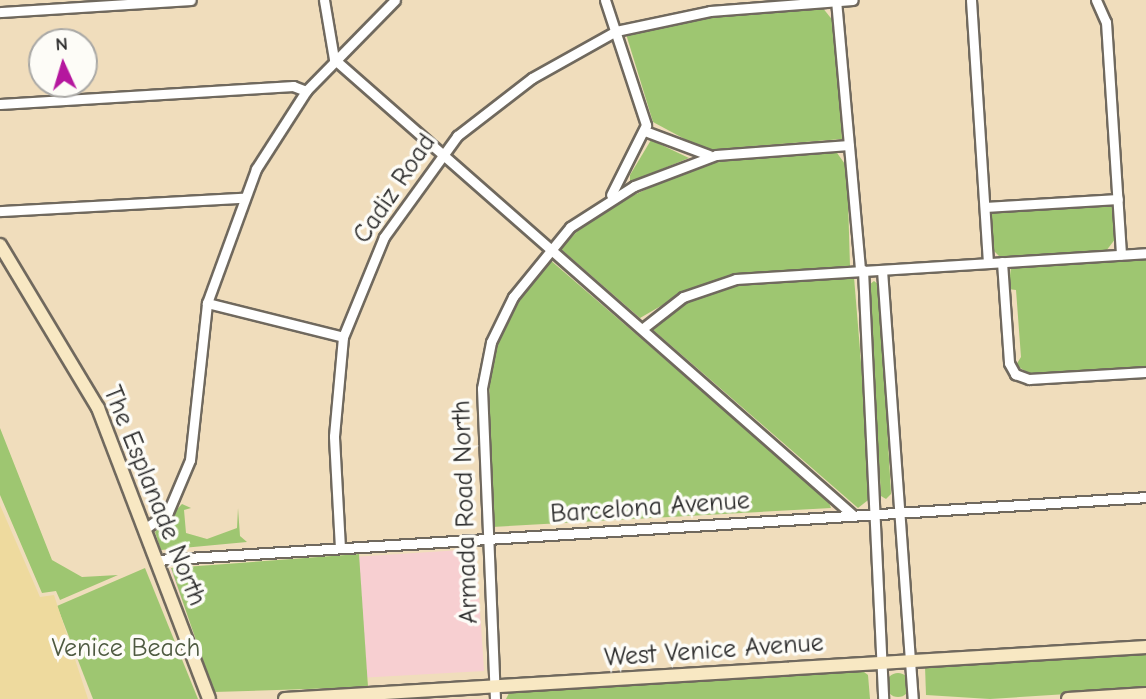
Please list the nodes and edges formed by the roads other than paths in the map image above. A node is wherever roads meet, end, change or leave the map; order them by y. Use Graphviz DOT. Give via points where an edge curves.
graph roads {
  1 [pos="191,0"];
  2 [pos="324,0"];
  3 [pos="395,0"];
  4 [pos="605,0"];
  5 [pos="853,0"];
  6 [pos="971,0"];
  7 [pos="1097,0"];
  8 [pos="836,1"];
  9 [pos="0,12"];
  10 [pos="616,31"];
  11 [pos="334,59"];
  12 [pos="306,91"];
  13 [pos="0,104"];
  14 [pos="645,131"];
  15 [pos="849,145"];
  16 [pos="442,153"];
  17 [pos="716,155"];
  18 [pos="243,198"];
  19 [pos="1118,199"];
  20 [pos="608,200"];
  21 [pos="985,206"];
  22 [pos="0,211"];
  23 [pos="0,246"];
  24 [pos="549,248"];
  25 [pos="1146,253"];
  26 [pos="1121,255"];
  27 [pos="1002,261"];
  28 [pos="989,262"];
  29 [pos="861,270"];
  30 [pos="881,270"];
  31 [pos="207,303"];
  32 [pos="642,329"];
  33 [pos="343,337"];
  34 [pos="1146,372"];
  35 [pos="1146,497"];
  36 [pos="899,513"];
  37 [pos="876,515"];
  38 [pos="853,516"];
  39 [pos="146,528"];
  40 [pos="484,539"];
  41 [pos="340,548"];
  42 [pos="157,559"];
  43 [pos="1146,647"];
  44 [pos="911,662"];
  45 [pos="880,663"];
  46 [pos="495,693"];
  47 [pos="913,694"];
  48 [pos="1146,694"];
  49 [pos="209,699"];
  50 [pos="285,699"];
  51 [pos="883,699"];
  52 [pos="1068,699"];
  1 -- 9 [label="street"];
  2 -- 11 [label="street"];
  3 -- 11 [label="street"];
  4 -- 10 [label="street"];
  5 -- 8 [label="street, Cadiz Road"];
  6 -- 21 [label="street"];
  7 -- 19 [label="street" via="1106,22"];
  8 -- 10 [label="street, Cadiz Road" via="710,11"];
  8 -- 15 [label="street"];
  10 -- 14 [label="street"];
  10 -- 16 [label="street, Cadiz Road" via="498,102"];
  11 -- 12 [label="street"];
  11 -- 16 [label="street"];
  12 -- 13 [label="street" via="293,86"];
  12 -- 18 [label="street"];
  14 -- 17 [label="street"];
  14 -- 20 [label="street"];
  15 -- 17 [label="street, Armada Road North"];
  15 -- 29 [label="street"];
  16 -- 24 [label="street"];
  16 -- 33 [label="street, Cadiz Road" via="384,237"];
  17 -- 20 [label="street, Armada Road North"];
  18 -- 22 [label="street"];
  18 -- 31 [label="street"];
  19 -- 21 [label="street"];
  19 -- 26 [label="street"];
  20 -- 24 [label="street, Armada Road North"];
  21 -- 28 [label="street"];
  23 -- 39 [label="street, The Esplanade North" via="98,408"];
  24 -- 32 [label="street"];
  24 -- 40 [label="street, Armada Road North" via="504,313 487,356 481,436"];
  25 -- 26 [label="street"];
  26 -- 27 [label="street"];
  27 -- 28 [label="street"];
  27 -- 34 [label="street" via="1009,363 1015,374 1029,379"];
  28 -- 30 [label="street"];
  29 -- 30 [label="street"];
  29 -- 32 [label="street" via="719,283 678,300"];
  29 -- 37 [label="street"];
  30 -- 36 [label="street"];
  31 -- 33 [label="street"];
  31 -- 39 [label="street" via="190,460 168,512"];
  32 -- 38 [label="street"];
  33 -- 41 [label="street, Cadiz Road" via="334,436"];
  35 -- 36 [label="street, Barcelona Avenue"];
  36 -- 37 [label="street, Barcelona Avenue"];
  36 -- 44 [label="street"];
  37 -- 38 [label="street, Barcelona Avenue"];
  37 -- 45 [label="street"];
  38 -- 40 [label="street, Barcelona Avenue"];
  39 -- 42 [label="street, The Esplanade North"];
  40 -- 41 [label="street, Barcelona Avenue"];
  40 -- 46 [label="street, Armada Road North"];
  41 -- 42 [label="street, Barcelona Avenue"];
  42 -- 49 [label="street, The Esplanade North"];
  43 -- 44 [label="street, West Venice Avenue"];
  44 -- 45 [label="street, West Venice Avenue"];
  44 -- 47 [label="street"];
  45 -- 46 [label="street, West Venice Avenue"];
  45 -- 51 [label="street"];
  46 -- 50 [label="street, West Venice Avenue"];
  48 -- 52 [label="street"];
}
